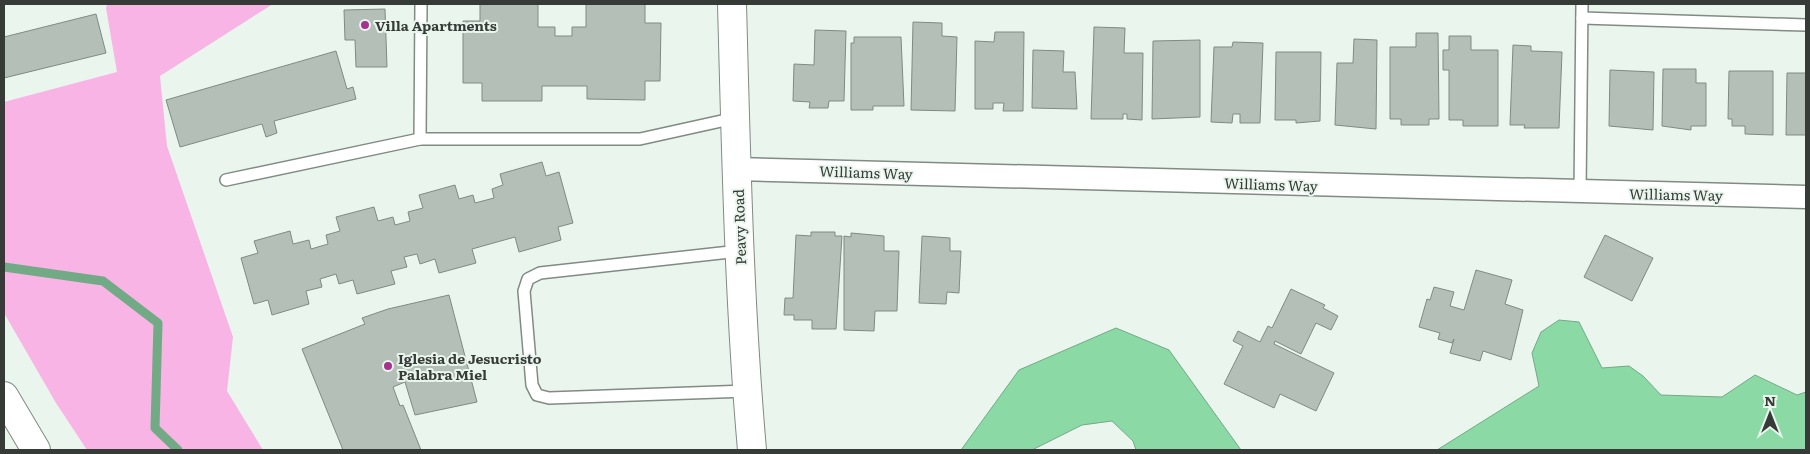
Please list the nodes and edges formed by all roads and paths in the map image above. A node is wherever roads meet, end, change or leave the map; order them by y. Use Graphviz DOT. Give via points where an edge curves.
graph roads {
  1 [pos="422,4"];
  2 [pos="732,4"];
  3 [pos="1582,4"];
  4 [pos="1582,18"];
  5 [pos="1806,25"];
  6 [pos="735,118"];
  7 [pos="420,140"];
  8 [pos="736,169"];
  9 [pos="226,180"];
  10 [pos="1580,192"];
  11 [pos="1806,197"];
  12 [pos="739,251"];
  13 [pos="747,391"];
  14 [pos="4,396"];
  15 [pos="36,450"];
  16 [pos="752,450"];
  1 -- 7 [label="lane"];
  2 -- 6 [label="street, Peavy Road"];
  3 -- 4 [label="lane"];
  4 -- 5 [label="lane"];
  4 -- 10 [label="lane"];
  6 -- 7 [label="lane" via="640,140"];
  6 -- 8 [label="street, Peavy Road"];
  7 -- 9 [label="lane"];
  8 -- 10 [label="street, Williams Way"];
  8 -- 12 [label="street, Peavy Road"];
  10 -- 11 [label="street, Williams Way"];
  12 -- 13 [label="street, Peavy Road"];
  12 -- 13 [label="lane" via="540,273 528,279 524,292 532,385 537,395 549,398"];
  13 -- 16 [label="street, Peavy Road"];
  14 -- 15 [label="street"];
}
